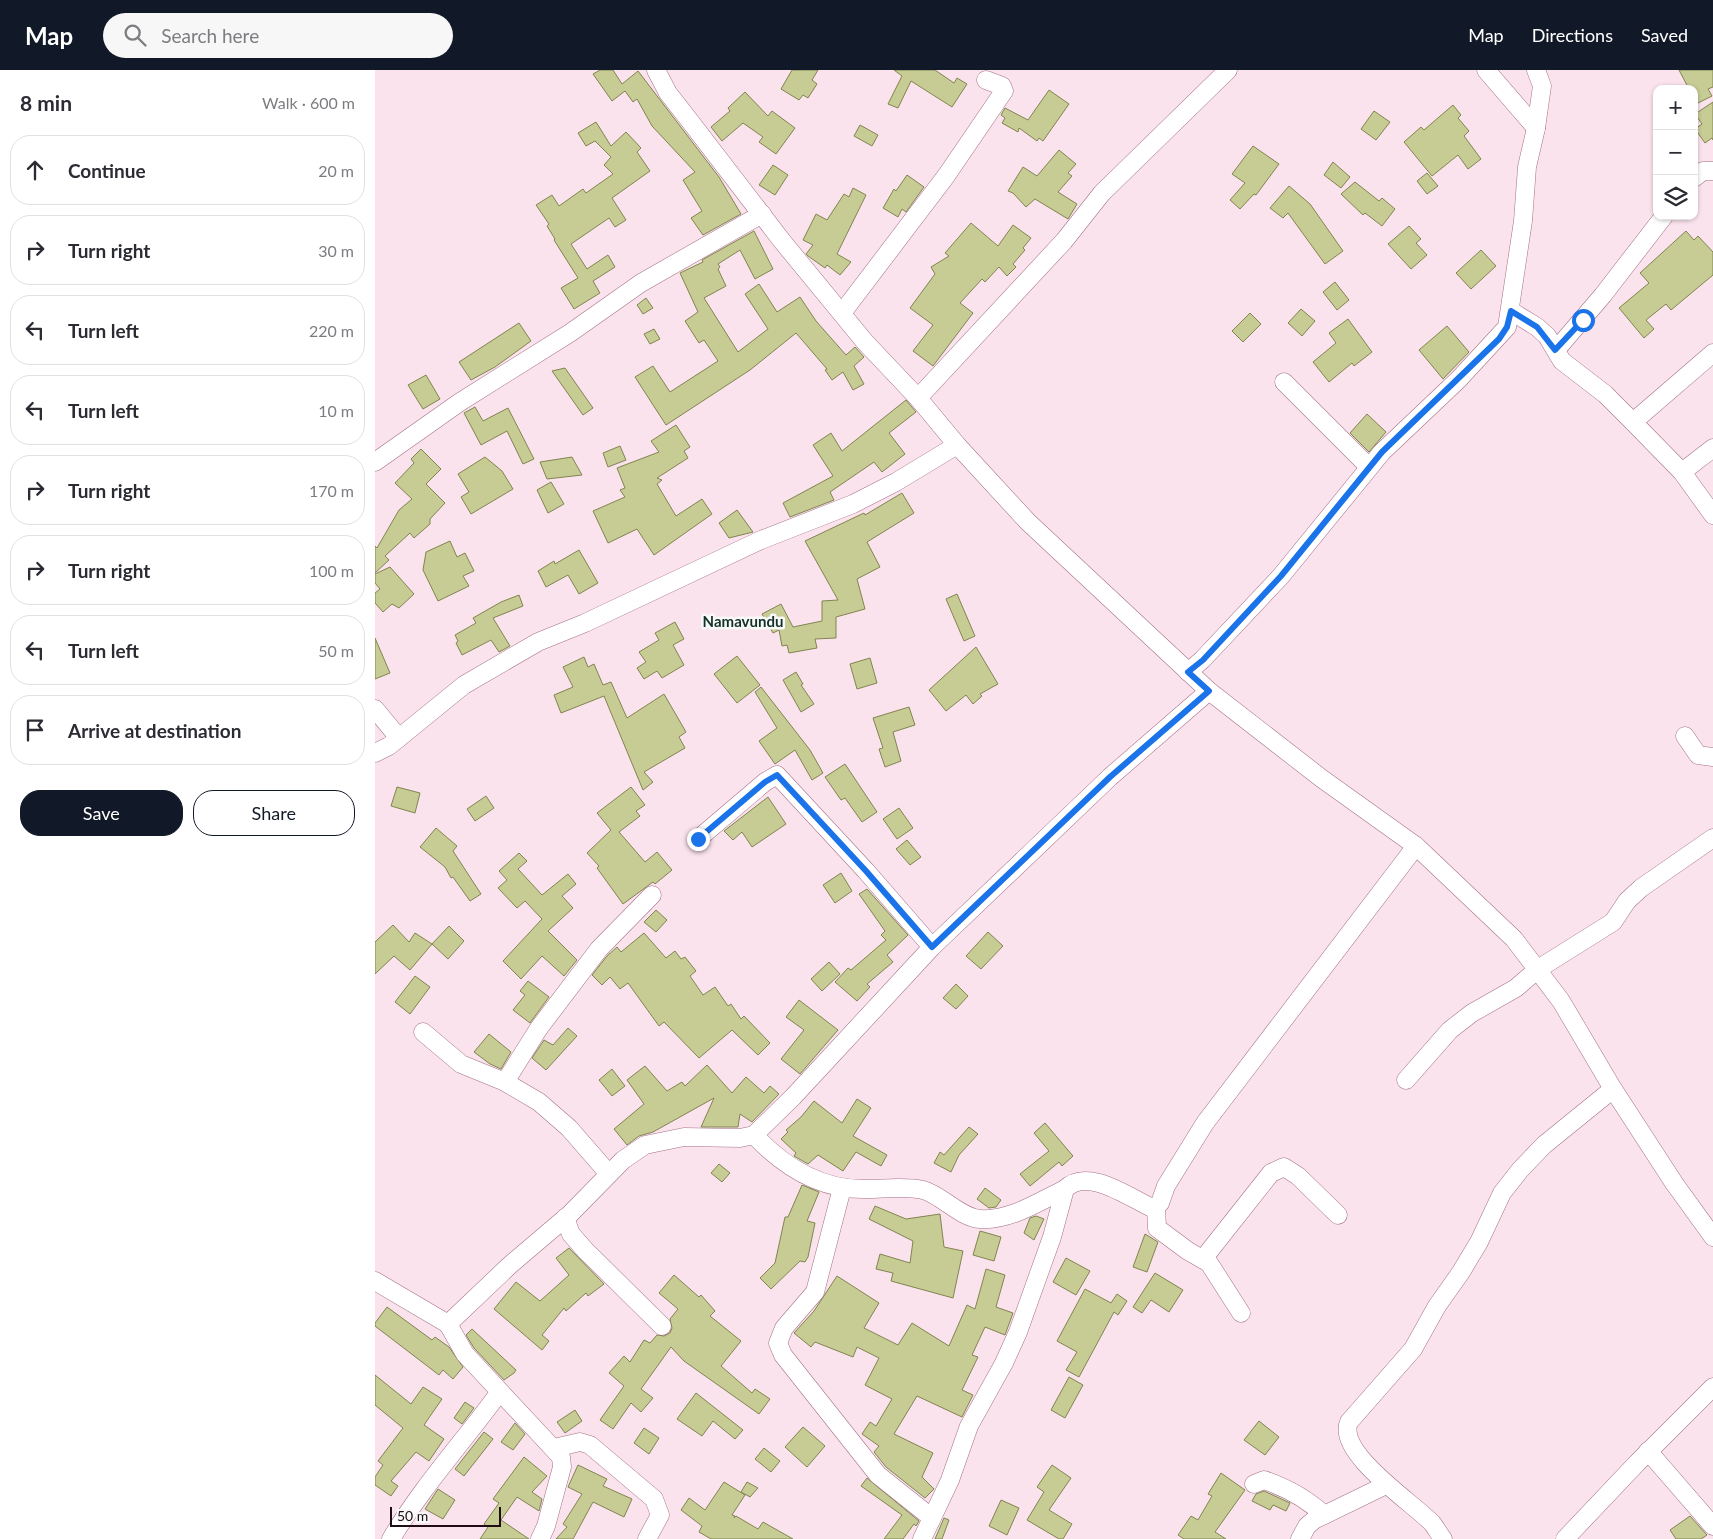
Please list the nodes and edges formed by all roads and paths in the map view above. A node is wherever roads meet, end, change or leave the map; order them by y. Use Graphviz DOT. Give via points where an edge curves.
graph roads {
  1 [pos="656,70"];
  2 [pos="1228,70"];
  3 [pos="1486,70"];
  4 [pos="1536,70"];
  5 [pos="987,80"];
  6 [pos="1536,128"];
  7 [pos="1713,171"];
  8 [pos="1698,175"];
  9 [pos="762,214"];
  10 [pos="1661,220"];
  11 [pos="1511,311"];
  12 [pos="842,313"];
  13 [pos="1555,350"];
  14 [pos="1713,353"];
  15 [pos="1284,382"];
  16 [pos="919,398"];
  17 [pos="1633,422"];
  18 [pos="957,445"];
  19 [pos="1713,448"];
  20 [pos="375,462"];
  21 [pos="1369,467"];
  22 [pos="1682,472"];
  23 [pos="1713,515"];
  24 [pos="1188,672"];
  25 [pos="1209,691"];
  26 [pos="375,709"];
  27 [pos="1685,736"];
  28 [pos="399,738"];
  29 [pos="375,753"];
  30 [pos="1713,757"];
  31 [pos="1713,838"];
  32 [pos="698,839"];
  33 [pos="1416,846"];
  34 [pos="652,895"];
  35 [pos="932,947"];
  36 [pos="1538,969"];
  37 [pos="423,1032"];
  38 [pos="1406,1080"];
  39 [pos="505,1082"];
  40 [pos="1613,1088"];
  41 [pos="754,1135"];
  42 [pos="609,1174"];
  43 [pos="842,1188"];
  44 [pos="1065,1189"];
  45 [pos="1156,1207"];
  46 [pos="1338,1214"];
  47 [pos="565,1218"];
  48 [pos="1712,1235"];
  49 [pos="1203,1259"];
  50 [pos="379,1289"];
  51 [pos="1241,1313"];
  52 [pos="447,1324"];
  53 [pos="662,1326"];
  54 [pos="1713,1387"];
  55 [pos="499,1393"];
  56 [pos="554,1448"];
  57 [pos="1648,1451"];
  58 [pos="1254,1484"];
  59 [pos="1386,1485"];
  60 [pos="1324,1515"];
  61 [pos="932,1518"];
  62 [pos="1713,1526"];
  63 [pos="1437,1537"];
  64 [pos="391,1539"];
  65 [pos="540,1539"];
  66 [pos="647,1539"];
  67 [pos="922,1539"];
  68 [pos="1300,1539"];
  69 [pos="1565,1539"];
  1 -- 9 [label="street" via="668,93"];
  2 -- 16 [label="street" via="1102,193 1064,241"];
  3 -- 6 [label="street"];
  4 -- 6 [label="street" via="1542,86"];
  5 -- 12 [label="street" via="1004,88 999,99 946,176"];
  6 -- 11 [label="street" via="1527,167"];
  7 -- 8 [label="street" via="1703,171"];
  9 -- 12 [label="street"];
  9 -- 20 [label="street" via="641,283"];
  10 -- 13 [label="street"];
  11 -- 13 [label="street" via="1537,327"];
  11 -- 21 [label="street" via="1507,327 1499,339"];
  12 -- 16 [label="street"];
  13 -- 17 [label="street" via="1562,361 1605,394"];
  14 -- 17 [label="street"];
  15 -- 21 [label="street"];
  16 -- 18 [label="street"];
  17 -- 22 [label="street"];
  18 -- 24 [label="street" via="1028,522"];
  18 -- 28 [label="street" via="853,504 761,540 585,624 538,642 464,685"];
  19 -- 22 [label="street"];
  21 -- 24 [label="street" via="1281,576"];
  22 -- 23 [label="street"];
  24 -- 25 [label="street"];
  25 -- 33 [label="street" via="1321,778"];
  25 -- 35 [label="street" via="1110,777"];
  26 -- 28 [label="street"];
  27 -- 30 [label="street" via="1698,756"];
  28 -- 29 [label="street"];
  31 -- 36 [label="street" via="1641,888 1627,901 1613,922"];
  32 -- 35 [label="street" via="777,775"];
  33 -- 36 [label="street" via="1514,939"];
  33 -- 45 [label="street" via="1205,1123"];
  34 -- 39 [label="street" via="599,949 539,1028"];
  35 -- 41 [label="street"];
  36 -- 38 [label="street" via="1516,988 1450,1030"];
  36 -- 40 [label="street"];
  37 -- 39 [label="street" via="456,1061"];
  39 -- 42 [label="street" via="547,1109 569,1128"];
  40 -- 48 [label="street"];
  40 -- 59 [label="street" via="1544,1144 1520,1170 1502,1193 1479,1242 1413,1349 1349,1422 1346,1433 1361,1457"];
  41 -- 42 [label="street" via="663,1140 645,1145"];
  41 -- 43 [label="street" via="772,1154 805,1175"];
  42 -- 47 [label="street"];
  43 -- 44 [label="street" via="921,1190 978,1219 1012,1214"];
  43 -- 61 [label="street" via="815,1292 784,1328 777,1343 783,1355 879,1475"];
  44 -- 45 [label="street" via="1082,1180 1096,1182"];
  44 -- 61 [label="street" via="1052,1237 1018,1332 969,1426 950,1480"];
  45 -- 49 [label="street" via="1157,1228"];
  46 -- 49 [label="street" via="1285,1167 1271,1173"];
  47 -- 52 [label="street"];
  47 -- 53 [label="street" via="571,1234 585,1250"];
  49 -- 51 [label="street" via="1217,1273"];
  50 -- 52 [label="street"];
  52 -- 55 [label="street" via="465,1354"];
  54 -- 57 [label="street"];
  55 -- 56 [label="street"];
  55 -- 64 [label="street" via="417,1498"];
  56 -- 65 [label="street" via="561,1457 562,1467"];
  56 -- 66 [label="street" via="580,1442 590,1445 654,1500 660,1515"];
  57 -- 62 [label="street"];
  57 -- 69 [label="street"];
  58 -- 60 [label="street" via="1264,1480 1288,1489"];
  59 -- 60 [label="street"];
  59 -- 63 [label="street" via="1431,1523"];
  60 -- 68 [label="street" via="1307,1526"];
  61 -- 67 [label="street"];
}
